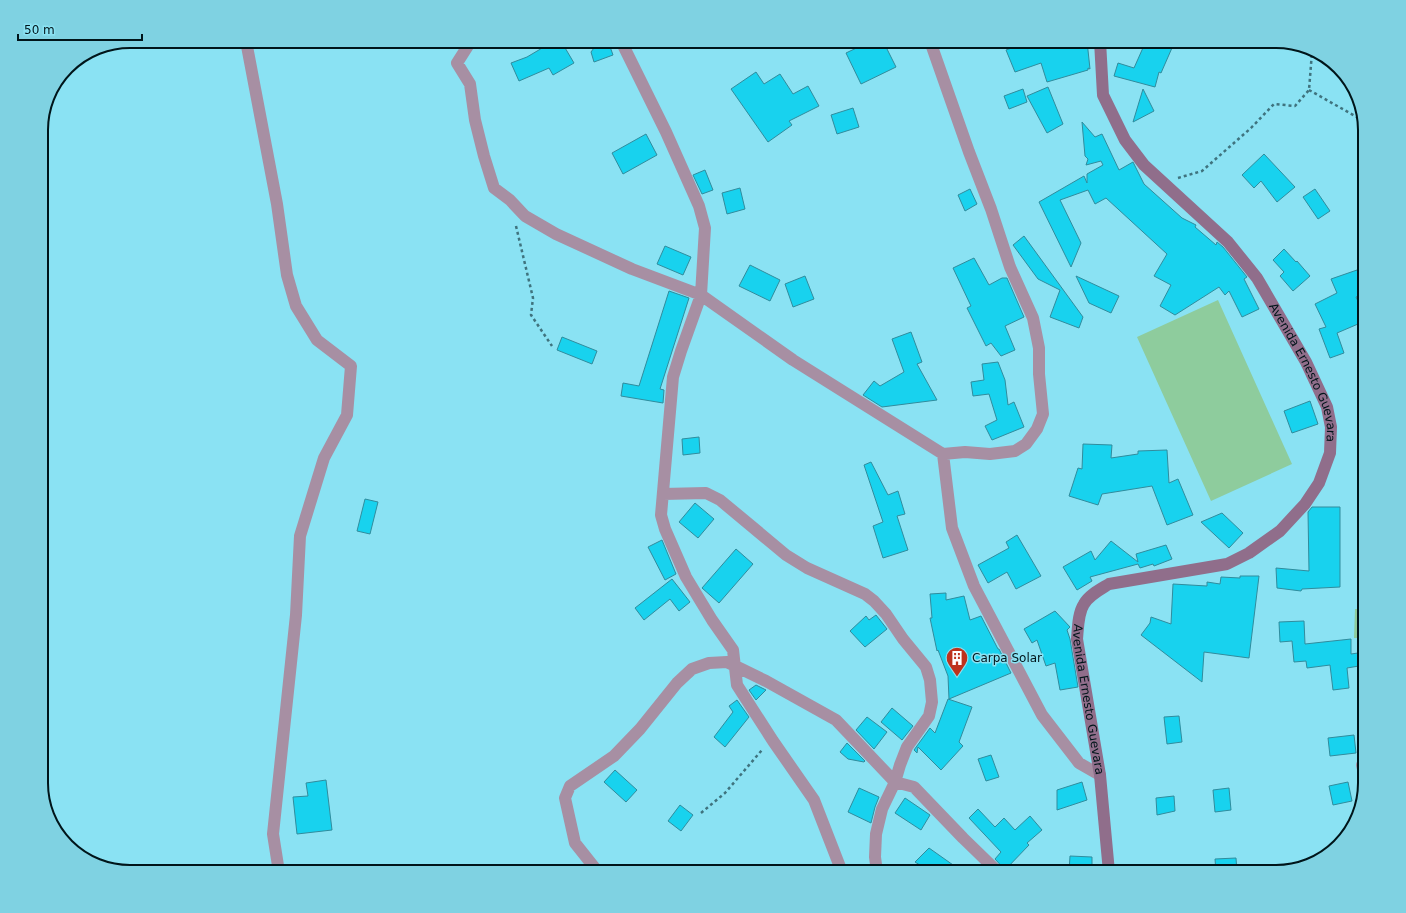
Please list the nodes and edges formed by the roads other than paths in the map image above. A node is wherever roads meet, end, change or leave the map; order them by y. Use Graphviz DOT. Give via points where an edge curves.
graph roads {
  1 [pos="247,48"];
  2 [pos="467,48"];
  3 [pos="624,48"];
  4 [pos="932,48"];
  5 [pos="1100,48"];
  6 [pos="701,294"];
  7 [pos="943,454"];
  8 [pos="663,494"];
  9 [pos="736,667"];
  10 [pos="1100,775"];
  11 [pos="896,782"];
  12 [pos="278,865"];
  13 [pos="592,865"];
  14 [pos="839,865"];
  15 [pos="876,865"];
  16 [pos="991,865"];
  17 [pos="1108,865"];
  1 -- 12 [label="street" via="277,204 287,275 296,306 316,340 351,366 347,415 324,458 300,536 296,615 273,834"];
  2 -- 6 [label="street" via="457,63 470,84 484,156 494,188 525,216 556,234 632,269"];
  3 -- 6 [label="street" via="699,206 705,228"];
  4 -- 7 [label="street" via="966,145 992,209 1010,267 1033,318 1039,348 1043,414 1026,444 1015,451"];
  5 -- 10 [label="main road, Avenida Ernesto Guevara" via="1103,95 1125,140 1163,184 1228,242 1257,278 1306,362 1327,407 1331,427 1330,454 1319,482 1280,531 1249,553 1227,564 1109,584 1084,604 1077,639"];
  6 -- 7 [label="street" via="793,360"];
  6 -- 8 [label="street" via="673,377"];
  7 -- 10 [label="street" via="952,528 974,586 1042,715 1079,763"];
  8 -- 9 [label="street" via="661,515 665,529 686,577 733,650"];
  8 -- 11 [label="street" via="706,493 720,500 786,555 807,568 865,594 886,614 926,667 932,702 929,716 907,747"];
  9 -- 11 [label="street" via="836,720"];
  9 -- 13 [label="street" via="727,662 709,663 692,669 614,756 570,786 565,798 575,843"];
  9 -- 14 [label="street" via="737,685 814,800"];
  10 -- 17 [label="main road, Avenida Ernesto Guevara"];
  11 -- 15 [label="street" via="882,809 876,834"];
  11 -- 16 [label="street" via="914,787"];
}
